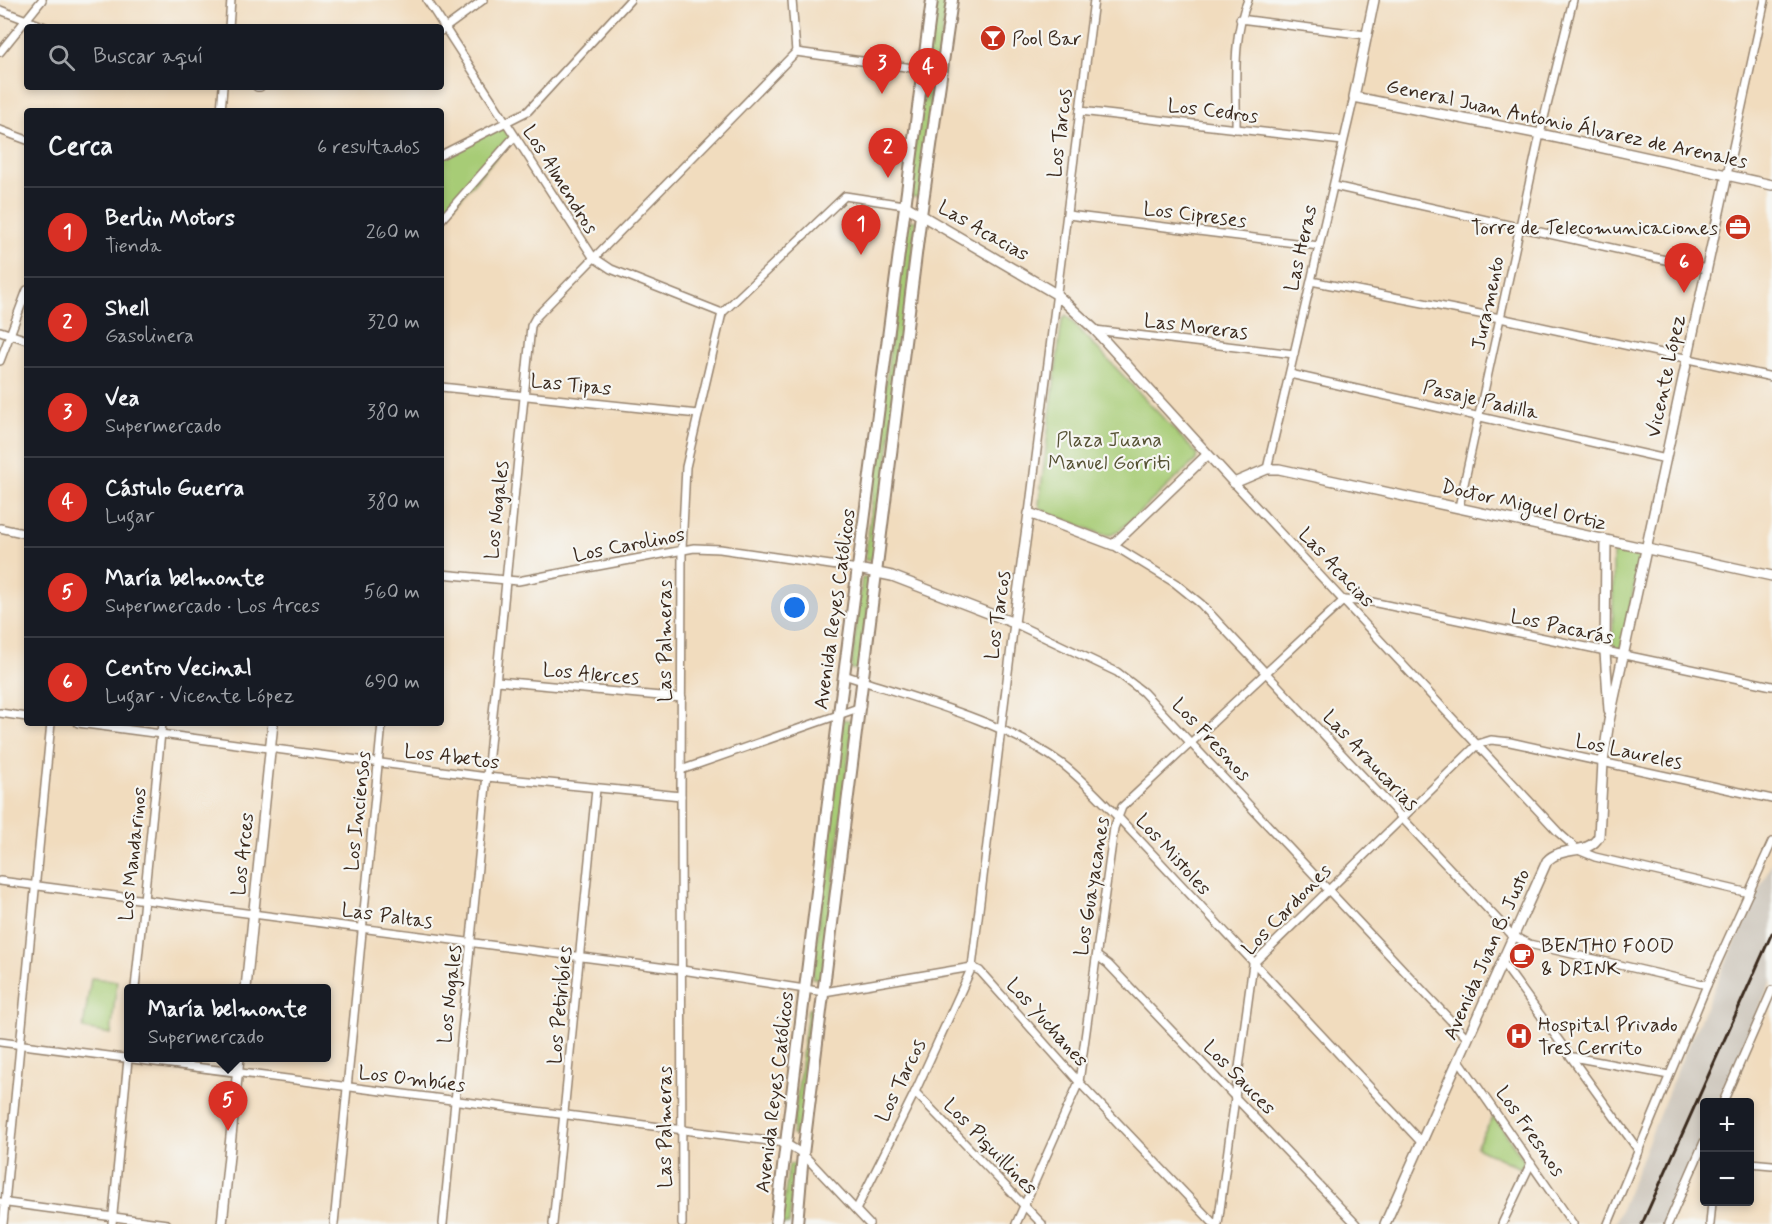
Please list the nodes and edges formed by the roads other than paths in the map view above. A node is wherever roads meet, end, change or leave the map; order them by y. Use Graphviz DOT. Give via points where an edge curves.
graph roads {
  1 [pos="42,0"];
  2 [pos="231,0"];
  3 [pos="427,0"];
  4 [pos="483,0"];
  5 [pos="630,0"];
  6 [pos="792,0"];
  7 [pos="932,0"];
  8 [pos="952,0"];
  9 [pos="1094,0"];
  10 [pos="1248,0"];
  11 [pos="1374,0"];
  12 [pos="1573,0"];
  13 [pos="1765,0"];
  14 [pos="0,10"];
  15 [pos="1240,19"];
  16 [pos="26,20"];
  17 [pos="37,24"];
  18 [pos="229,24"];
  19 [pos="440,24"];
  20 [pos="444,29"];
  21 [pos="444,31"];
  22 [pos="1366,35"];
  23 [pos="0,52"];
  24 [pos="796,52"];
  25 [pos="923,70"];
  26 [pos="942,72"];
  27 [pos="223,90"];
  28 [pos="1354,97"];
  29 [pos="221,108"];
  30 [pos="1080,111"];
  31 [pos="507,124"];
  32 [pos="1236,129"];
  33 [pos="0,130"];
  34 [pos="1540,134"];
  35 [pos="514,136"];
  36 [pos="24,139"];
  37 [pos="1343,141"];
  38 [pos="444,154"];
  39 [pos="1727,175"];
  40 [pos="1334,186"];
  41 [pos="1772,186"];
  42 [pos="904,205"];
  43 [pos="921,215"];
  44 [pos="1068,215"];
  45 [pos="444,217"];
  46 [pos="1521,226"];
  47 [pos="1319,246"];
  48 [pos="593,257"];
  49 [pos="1706,269"];
  50 [pos="1311,281"];
  51 [pos="1056,294"];
  52 [pos="24,298"];
  53 [pos="722,313"];
  54 [pos="1500,318"];
  55 [pos="0,330"];
  56 [pos="1095,330"];
  57 [pos="10,334"];
  58 [pos="24,339"];
  59 [pos="1294,354"];
  60 [pos="1688,358"];
  61 [pos="0,361"];
  62 [pos="1290,374"];
  63 [pos="1772,377"];
  64 [pos="444,387"];
  65 [pos="524,396"];
  66 [pos="698,414"];
  67 [pos="1480,415"];
  68 [pos="1207,455"];
  69 [pos="1666,459"];
  70 [pos="1268,469"];
  71 [pos="1234,483"];
  72 [pos="1459,507"];
  73 [pos="1029,513"];
  74 [pos="0,528"];
  75 [pos="24,533"];
  76 [pos="1606,541"];
  77 [pos="1113,545"];
  78 [pos="682,549"];
  79 [pos="1647,549"];
  80 [pos="858,569"];
  81 [pos="878,572"];
  82 [pos="444,574"];
  83 [pos="1772,576"];
  84 [pos="506,581"];
  85 [pos="1344,600"];
  86 [pos="1014,623"];
  87 [pos="1605,652"];
  88 [pos="1624,656"];
  89 [pos="1266,673"];
  90 [pos="844,675"];
  91 [pos="497,681"];
  92 [pos="864,682"];
  93 [pos="1772,686"];
  94 [pos="682,698"];
  95 [pos="861,707"];
  96 [pos="0,713"];
  97 [pos="839,713"];
  98 [pos="24,717"];
  99 [pos="1610,721"];
  100 [pos="51,726"];
  101 [pos="101,726"];
  102 [pos="162,726"];
  103 [pos="273,726"];
  104 [pos="382,726"];
  105 [pos="1000,729"];
  106 [pos="161,734"];
  107 [pos="1191,743"];
  108 [pos="1478,744"];
  109 [pos="270,749"];
  110 [pos="1603,762"];
  111 [pos="378,763"];
  112 [pos="681,770"];
  113 [pos="488,777"];
  114 [pos="596,789"];
  115 [pos="681,796"];
  116 [pos="1772,800"];
  117 [pos="1117,816"];
  118 [pos="1402,819"];
  119 [pos="1772,842"];
  120 [pos="1578,850"];
  121 [pos="0,881"];
  122 [pos="36,886"];
  123 [pos="1328,890"];
  124 [pos="1749,893"];
  125 [pos="144,900"];
  126 [pos="254,914"];
  127 [pos="362,928"];
  128 [pos="1513,936"];
  129 [pos="471,943"];
  130 [pos="1097,956"];
  131 [pos="580,957"];
  132 [pos="1502,962"];
  133 [pos="1253,964"];
  134 [pos="972,967"];
  135 [pos="682,970"];
  136 [pos="135,984"];
  137 [pos="246,984"];
  138 [pos="1707,985"];
  139 [pos="806,989"];
  140 [pos="1772,990"];
  141 [pos="824,992"];
  142 [pos="1468,1039"];
  143 [pos="0,1042"];
  144 [pos="21,1044"];
  145 [pos="124,1057"];
  146 [pos="1573,1057"];
  147 [pos="1459,1060"];
  148 [pos="128,1062"];
  149 [pos="159,1062"];
  150 [pos="238,1062"];
  151 [pos="237,1072"];
  152 [pos="1669,1075"];
  153 [pos="1079,1082"];
  154 [pos="346,1087"];
  155 [pos="915,1092"];
  156 [pos="1235,1095"];
  157 [pos="1725,1098"];
  158 [pos="456,1100"];
  159 [pos="565,1113"];
  160 [pos="683,1130"];
  161 [pos="1421,1142"];
  162 [pos="785,1143"];
  163 [pos="1639,1150"];
  164 [pos="803,1154"];
  165 [pos="1700,1157"];
  166 [pos="1531,1163"];
  167 [pos="1754,1163"];
  168 [pos="1772,1165"];
  169 [pos="3,1202"];
  170 [pos="1024,1205"];
  171 [pos="1712,1206"];
  172 [pos="856,1210"];
  173 [pos="112,1220"];
  174 [pos="3,1224"];
  175 [pos="167,1224"];
  176 [pos="222,1224"];
  177 [pos="334,1224"];
  178 [pos="443,1224"];
  179 [pos="553,1224"];
  180 [pos="682,1224"];
  181 [pos="776,1224"];
  182 [pos="797,1224"];
  183 [pos="869,1224"];
  184 [pos="1016,1224"];
  185 [pos="1042,1224"];
  186 [pos="1216,1224"];
  187 [pos="1356,1224"];
  188 [pos="1385,1224"];
  189 [pos="1502,1224"];
  190 [pos="1573,1224"];
  191 [pos="1608,1224"];
  192 [pos="1668,1224"];
  193 [pos="1710,1224"];
  1 -- 16 [label="street"];
  2 -- 18 [label="street"];
  3 -- 19 [label="street, Los Almendros"];
  4 -- 20 [label="street"];
  5 -- 31 [label="street" via="538,102"];
  6 -- 24 [label="street"];
  7 -- 25 [label="main road, Avenida Reyes Católicos"];
  8 -- 26 [label="main road, Avenida Reyes Católicos"];
  9 -- 30 [label="street, Los Tarcos"];
  10 -- 15 [label="street"];
  11 -- 22 [label="street, Las Heras"];
  12 -- 34 [label="street, Juramento"];
  13 -- 39 [label="street, Vicente López"];
  14 -- 16 [label="street"];
  15 -- 22 [label="street"];
  15 -- 32 [label="street"];
  16 -- 17 [label="street"];
  16 -- 23 [label="street"];
  21 -- 31 [label="street, Los Almendros"];
  22 -- 28 [label="street, Las Heras"];
  24 -- 25 [label="street"];
  24 -- 48 [label="street, Los Nogales"];
  25 -- 26 [label="street"];
  25 -- 42 [label="main road, Avenida Reyes Católicos"];
  26 -- 43 [label="main road, Avenida Reyes Católicos"];
  27 -- 29 [label="street"];
  28 -- 34 [label="street, General Juan Antonio Álvarez de Arenales"];
  28 -- 37 [label="street, Las Heras"];
  30 -- 32 [label="street, Los Cedros"];
  30 -- 44 [label="street, Los Tarcos"];
  31 -- 35 [label="street, Los Almendros"];
  31 -- 38 [label="street"];
  32 -- 37 [label="street, Los Cedros"];
  33 -- 36 [label="street"];
  34 -- 39 [label="street, General Juan Antonio Álvarez de Arenales"];
  34 -- 46 [label="street, Juramento"];
  35 -- 45 [label="street"];
  35 -- 48 [label="street, Los Almendros"];
  37 -- 40 [label="street, Las Heras"];
  39 -- 41 [label="street, General Juan Antonio Álvarez de Arenales"];
  39 -- 49 [label="street, Vicente López"];
  40 -- 46 [label="street"];
  40 -- 47 [label="street, Las Heras"];
  42 -- 43 [label="street"];
  42 -- 53 [label="street" via="844,196"];
  42 -- 80 [label="main road, Avenida Reyes Católicos"];
  43 -- 51 [label="street, Las Acacias"];
  43 -- 81 [label="main road, Avenida Reyes Católicos"];
  44 -- 47 [label="street, Los Cipreses"];
  44 -- 51 [label="street, Los Tarcos"];
  46 -- 49 [label="street"];
  46 -- 54 [label="street, Juramento"];
  47 -- 50 [label="street, Las Heras"];
  48 -- 53 [label="street, Los Almendros" via="611,269"];
  48 -- 65 [label="street, Los Nogales" via="532,322"];
  49 -- 60 [label="street, Vicente López"];
  50 -- 54 [label="street"];
  50 -- 59 [label="street, Las Heras"];
  51 -- 56 [label="street, Las Acacias"];
  51 -- 73 [label="street, Los Tarcos"];
  52 -- 57 [label="street"];
  53 -- 66 [label="street, Las Palmeras"];
  54 -- 60 [label="street"];
  54 -- 67 [label="street, Juramento"];
  55 -- 57 [label="street"];
  56 -- 59 [label="street, Las Moreras"];
  56 -- 68 [label="street, Las Acacias"];
  57 -- 58 [label="street"];
  57 -- 61 [label="street"];
  59 -- 62 [label="street, Las Heras"];
  60 -- 63 [label="street"];
  60 -- 69 [label="street, Vicente López"];
  62 -- 67 [label="street, Pasaje Padilla"];
  62 -- 70 [label="street, Las Heras"];
  64 -- 65 [label="street, Las Tipas"];
  65 -- 66 [label="street, Las Tipas"];
  65 -- 84 [label="street, Los Nogales"];
  66 -- 78 [label="street, Las Palmeras" via="684,476"];
  67 -- 69 [label="street, Pasaje Padilla"];
  67 -- 72 [label="street, Juramento"];
  68 -- 71 [label="street, Las Acacias"];
  68 -- 77 [label="street"];
  69 -- 79 [label="street, Vicente López"];
  70 -- 71 [label="street"];
  70 -- 72 [label="street, Doctor Miguel Ortiz"];
  71 -- 85 [label="street, Las Acacias"];
  72 -- 76 [label="street, Doctor Miguel Ortiz"];
  73 -- 77 [label="street, Las Araucarias"];
  73 -- 86 [label="street, Los Tarcos"];
  74 -- 75 [label="street"];
  76 -- 79 [label="street, Doctor Miguel Ortiz"];
  76 -- 87 [label="street, Avenida Juan B. Justo"];
  77 -- 89 [label="street, Las Araucarias" via="1189,593"];
  78 -- 80 [label="street, Los Carolinos" via="720,549"];
  78 -- 84 [label="street, Los Carolinos"];
  78 -- 94 [label="street, Las Palmeras"];
  79 -- 83 [label="street, Doctor Miguel Ortiz"];
  79 -- 88 [label="street, Avenida Juan B. Justo"];
  80 -- 81 [label="street, Los Fresnos"];
  80 -- 90 [label="main road, Avenida Reyes Católicos"];
  81 -- 86 [label="street, Los Fresnos"];
  81 -- 92 [label="main road, Avenida Reyes Católicos"];
  82 -- 84 [label="street, Los Carolinos"];
  84 -- 91 [label="street, Los Nogales"];
  85 -- 87 [label="street, Los Pacarás" via="1372,602"];
  85 -- 89 [label="street, Los Guayacanes"];
  85 -- 108 [label="street, Las Acacias"];
  86 -- 105 [label="street, Los Tarcos"];
  86 -- 107 [label="street, Los Fresnos" via="1117,672 1143,692"];
  87 -- 88 [label="street, Los Pacarás"];
  87 -- 99 [label="street, Avenida Juan B. Justo"];
  88 -- 93 [label="street, Los Pacarás"];
  88 -- 99 [label="street, Avenida Juan B. Justo"];
  89 -- 107 [label="street, Los Guayacanes"];
  89 -- 118 [label="street, Las Araucarias"];
  90 -- 92 [label="street, Los Mistoles"];
  90 -- 97 [label="main road, Avenida Reyes Católicos"];
  91 -- 94 [label="street, Los Alerces"];
  91 -- 113 [label="street, Los Nogales"];
  92 -- 95 [label="main road, Avenida Reyes Católicos"];
  92 -- 105 [label="street, Los Mistoles"];
  94 -- 112 [label="street, Las Palmeras"];
  95 -- 97 [label="street"];
  95 -- 141 [label="main road, Avenida Reyes Católicos"];
  96 -- 98 [label="street"];
  97 -- 112 [label="street"];
  97 -- 139 [label="main road, Avenida Reyes Católicos"];
  99 -- 110 [label="street, Avenida Juan B. Justo"];
  100 -- 122 [label="street"];
  101 -- 106 [label="street, Los Abetos"];
  102 -- 106 [label="street, Los Mandarinos"];
  103 -- 109 [label="street, Los Arces"];
  104 -- 111 [label="street, Los Inciensos"];
  105 -- 117 [label="street, Los Mistoles" via="1060,762"];
  105 -- 134 [label="street, Los Tarcos"];
  106 -- 109 [label="street, Los Abetos"];
  106 -- 125 [label="street, Los Mandarinos"];
  107 -- 117 [label="street, Los Guayacanes"];
  107 -- 123 [label="street, Los Fresnos"];
  108 -- 110 [label="street, Los Laureles" via="1491,740 1510,742"];
  108 -- 118 [label="street, Los Cardones"];
  108 -- 120 [label="street, Las Acacias"];
  109 -- 111 [label="street, Los Abetos"];
  109 -- 126 [label="street, Los Arces"];
  110 -- 116 [label="street, Los Laureles"];
  110 -- 120 [label="street, Avenida Juan B. Justo" via="1599,836 1595,843"];
  111 -- 113 [label="street, Los Abetos"];
  111 -- 127 [label="street, Los Inciensos"];
  112 -- 115 [label="street, Las Palmeras"];
  113 -- 114 [label="street, Los Abetos"];
  113 -- 129 [label="street, Los Nogales"];
  114 -- 115 [label="street, Los Abetos"];
  114 -- 131 [label="street, Los Petiribíes"];
  115 -- 135 [label="street, Las Palmeras"];
  117 -- 130 [label="street, Los Guayacanes"];
  117 -- 133 [label="street, Los Mistoles"];
  118 -- 123 [label="street, Los Cardones"];
  118 -- 128 [label="street, Las Araucarias"];
  119 -- 124 [label="street"];
  120 -- 124 [label="street, Las Acacias"];
  120 -- 128 [label="street, Avenida Juan B. Justo" via="1563,851 1547,861"];
  121 -- 122 [label="street, Las Paltas"];
  122 -- 125 [label="street, Las Paltas"];
  122 -- 144 [label="street"];
  123 -- 133 [label="street, Los Cardones"];
  123 -- 142 [label="street, Los Fresnos"];
  124 -- 138 [label="street"];
  125 -- 126 [label="street, Las Paltas"];
  125 -- 136 [label="street, Los Mandarinos"];
  126 -- 127 [label="street, Las Paltas"];
  126 -- 137 [label="street, Los Arces"];
  127 -- 129 [label="street, Las Paltas"];
  127 -- 154 [label="street, Los Inciensos"];
  128 -- 132 [label="street, Avenida Juan B. Justo"];
  128 -- 138 [label="street, Las Araucarias" via="1529,944"];
  129 -- 131 [label="street, Las Paltas"];
  129 -- 158 [label="street, Los Nogales"];
  130 -- 153 [label="street, Los Guayacanes"];
  130 -- 156 [label="street, Los Sauces"];
  131 -- 135 [label="street, Las Paltas"];
  131 -- 159 [label="street, Los Petiribíes"];
  132 -- 142 [label="street, Avenida Juan B. Justo"];
  132 -- 146 [label="street"];
  133 -- 156 [label="street, Los Cardones"];
  133 -- 161 [label="street, Los Mistoles"];
  134 -- 141 [label="street"];
  134 -- 153 [label="street, Los Yuchanes" via="980,971"];
  134 -- 155 [label="street, Los Tarcos"];
  135 -- 139 [label="street, Las Paltas"];
  135 -- 160 [label="street, Las Palmeras"];
  138 -- 152 [label="street"];
  139 -- 141 [label="street"];
  139 -- 162 [label="main road, Avenida Reyes Católicos"];
  140 -- 157 [label="street"];
  141 -- 164 [label="main road, Avenida Reyes Católicos"];
  142 -- 147 [label="street, Avenida Juan B. Justo"];
  143 -- 144 [label="street, Los Ombúes"];
  144 -- 145 [label="street, Los Ombúes"];
  144 -- 169 [label="street"];
  146 -- 152 [label="street"];
  146 -- 163 [label="street"];
  147 -- 161 [label="street, Avenida Juan B. Justo"];
  147 -- 166 [label="street, Los Fresnos"];
  148 -- 173 [label="street"];
  149 -- 151 [label="street, Los Ombúes"];
  150 -- 151 [label="street"];
  151 -- 154 [label="street, Los Ombúes"];
  151 -- 176 [label="street"];
  152 -- 163 [label="street"];
  153 -- 170 [label="street, Los Guayacanes"];
  153 -- 186 [label="street, Los Yuchanes"];
  154 -- 158 [label="street, Los Ombúes"];
  154 -- 177 [label="street, Los Inciensos"];
  155 -- 170 [label="street, Los Piquillines"];
  155 -- 172 [label="street, Los Tarcos"];
  156 -- 186 [label="street, Los Cardones"];
  156 -- 187 [label="street, Los Sauces"];
  158 -- 159 [label="street, Los Ombúes"];
  158 -- 178 [label="street, Los Nogales"];
  159 -- 160 [label="street, Los Ombúes"];
  159 -- 179 [label="street, Los Petiribíes"];
  160 -- 162 [label="street, Los Ombúes"];
  160 -- 180 [label="street, Las Palmeras"];
  161 -- 188 [label="street, Avenida Juan B. Justo"];
  162 -- 164 [label="street"];
  162 -- 181 [label="main road, Avenida Reyes Católicos"];
  163 -- 191 [label="street"];
  164 -- 172 [label="street"];
  164 -- 182 [label="main road, Avenida Reyes Católicos"];
  165 -- 192 [label="street"];
  166 -- 189 [label="street"];
  166 -- 190 [label="street, Los Fresnos"];
  167 -- 168 [label="street"];
  169 -- 173 [label="street"];
  169 -- 174 [label="street"];
  170 -- 184 [label="street, Los Guayacanes"];
  170 -- 185 [label="street, Los Piquillines"];
  171 -- 193 [label="street"];
  172 -- 183 [label="street"];
  173 -- 175 [label="street"];
}
